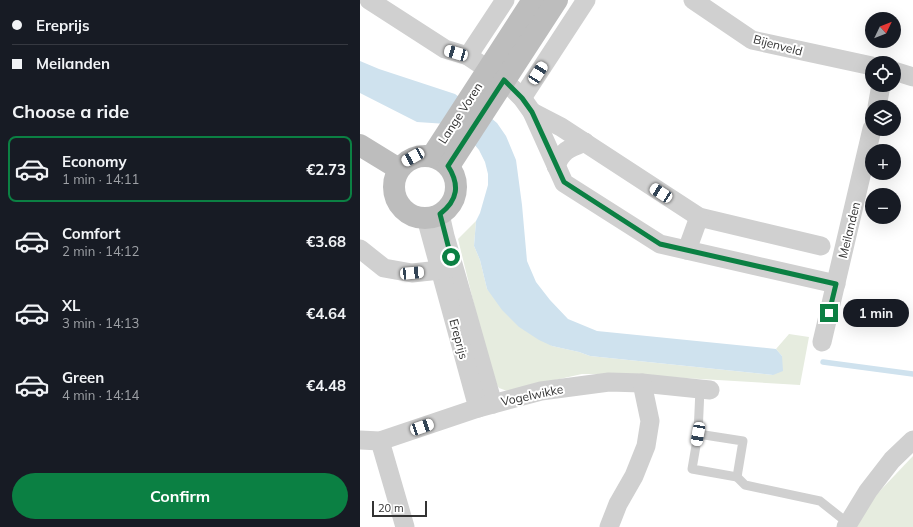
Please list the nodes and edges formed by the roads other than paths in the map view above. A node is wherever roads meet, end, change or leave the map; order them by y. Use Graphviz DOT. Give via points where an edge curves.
graph roads {
  1 [pos="370,0"];
  2 [pos="505,0"];
  3 [pos="533,0"];
  4 [pos="557,0"];
  5 [pos="586,0"];
  6 [pos="693,0"];
  7 [pos="468,56"];
  8 [pos="865,64"];
  9 [pos="901,73"];
  10 [pos="913,77"];
  11 [pos="490,84"];
  12 [pos="527,105"];
  13 [pos="870,136"];
  14 [pos="585,142"];
  15 [pos="360,145"];
  16 [pos="440,161"];
  17 [pos="556,166"];
  18 [pos="399,169"];
  19 [pos="433,216"];
  20 [pos="699,217"];
  21 [pos="821,246"];
  22 [pos="360,248"];
  23 [pos="687,250"];
  24 [pos="447,269"];
  25 [pos="836,284"];
  26 [pos="822,342"];
  27 [pos="642,383"];
  28 [pos="705,390"];
  29 [pos="485,406"];
  30 [pos="698,434"];
  31 [pos="360,440"];
  32 [pos="913,440"];
  33 [pos="380,441"];
  34 [pos="737,477"];
  35 [pos="848,525"];
  36 [pos="405,527"];
  37 [pos="609,527"];
  1 -- 7 [label="street" via="445,50"];
  2 -- 7 [label="street"];
  3 -- 11 [label="street, Lange Voren"];
  4 -- 11 [label="street, Lange Voren"];
  5 -- 12 [label="street"];
  6 -- 8 [label="street, Bijenveld" via="752,40"];
  7 -- 11 [label="street, Meilanden"];
  9 -- 10 [label="street"];
  11 -- 12 [label="street, Meilanden"];
  11 -- 16 [label="street, Lange Voren"];
  12 -- 14 [label="street, Meilanden"];
  12 -- 17 [label="street, Meilanden"];
  13 -- 25 [label="street, Meilanden"];
  14 -- 17 [label="street" via="562,154"];
  14 -- 20 [label="street, Meilanden"];
  15 -- 18 [label="street"];
  16 -- 18 [label="street" via="422,155 413,157"];
  16 -- 19 [label="street" via="453,174 456,192 447,209"];
  17 -- 23 [label="street, Meilanden" via="564,182 660,244"];
  18 -- 19 [label="street" via="394,178 393,188 397,202 407,213 416,217"];
  19 -- 24 [label="street, Ereprijs"];
  20 -- 21 [label="street, Meilanden"];
  20 -- 23 [label="street"];
  22 -- 24 [label="street" via="384,268 412,273"];
  23 -- 25 [label="street, Meilanden"];
  24 -- 29 [label="street, Ereprijs"];
  25 -- 26 [label="street, Meilanden"];
  27 -- 28 [label="street, Vogelwikke"];
  27 -- 29 [label="street, Vogelwikke" via="609,382 541,391"];
  27 -- 37 [label="street" via="650,421 646,446"];
  28 -- 30 [label="lane"];
  29 -- 33 [label="street, Vogelwikke"];
  30 -- 34 [label="lane" via="692,469"];
  30 -- 34 [label="lane" via="743,441"];
  31 -- 33 [label="street, Vogelwikke"];
  32 -- 35 [label="street" via="892,460 868,490"];
  33 -- 36 [label="street"];
  34 -- 35 [label="lane" via="745,485 820,501"];
}
